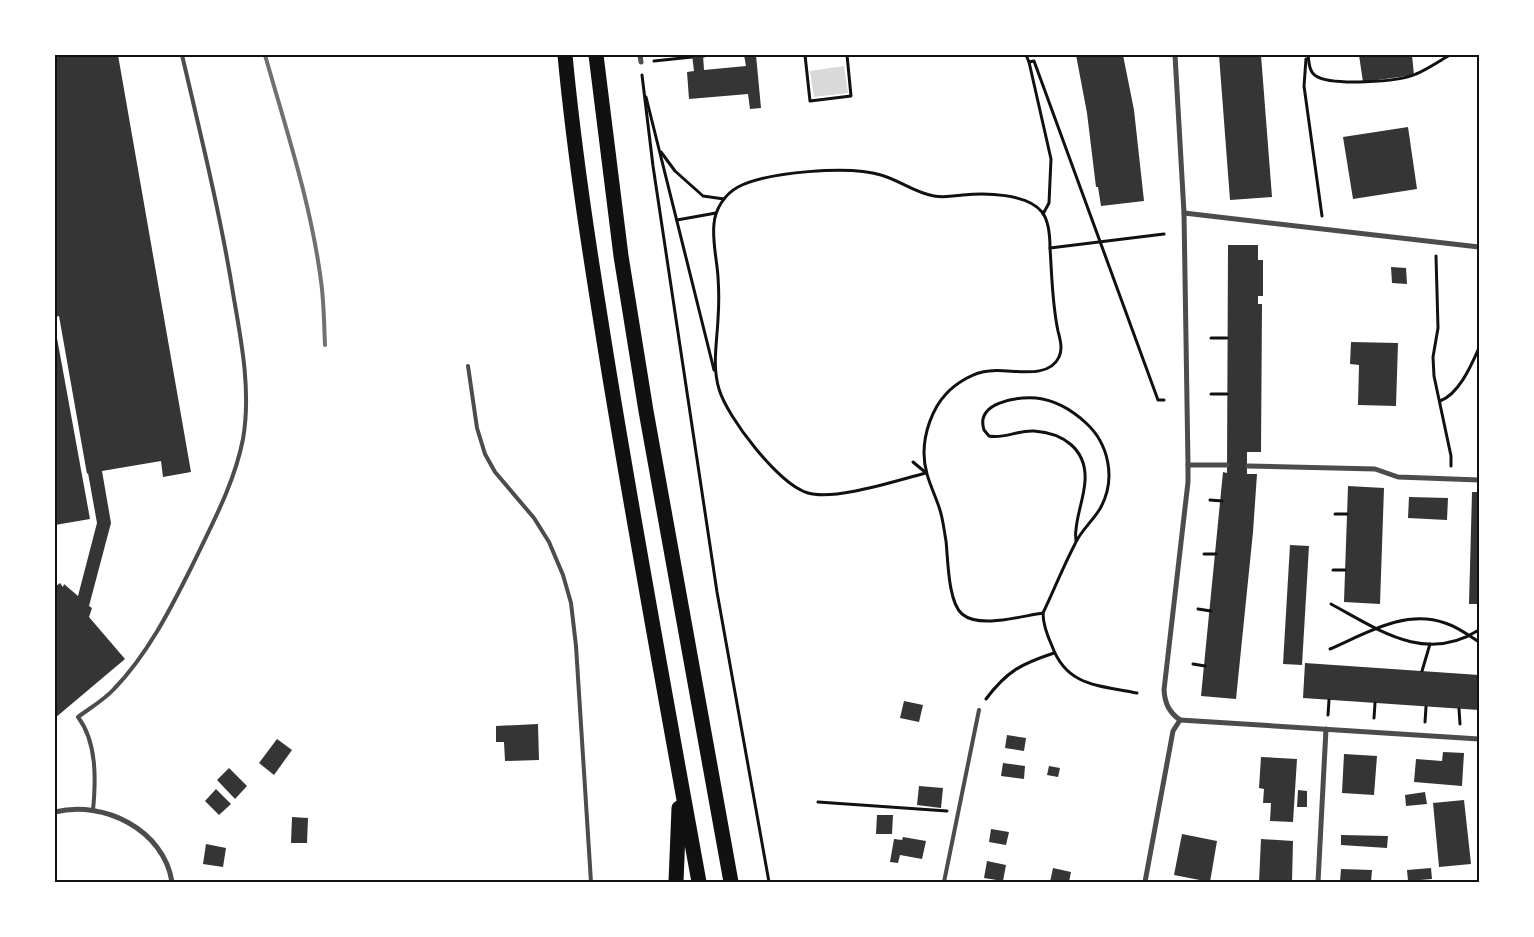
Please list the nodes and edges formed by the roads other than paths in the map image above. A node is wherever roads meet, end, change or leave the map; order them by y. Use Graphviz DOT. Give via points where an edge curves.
graph roads {
  1 [pos="182,55"];
  2 [pos="565,55"];
  3 [pos="596,55"];
  4 [pos="640,55"];
  5 [pos="1175,55"];
  6 [pos="641,62"];
  7 [pos="1184,213"];
  8 [pos="1479,247"];
  9 [pos="468,366"];
  10 [pos="1188,465"];
  11 [pos="1227,465"];
  12 [pos="1248,466"];
  13 [pos="1479,480"];
  14 [pos="979,710"];
  15 [pos="1180,720"];
  16 [pos="1326,729"];
  17 [pos="1479,739"];
  18 [pos="681,781"];
  19 [pos="93,810"];
  20 [pos="55,812"];
  21 [pos="172,882"];
  22 [pos="590,882"];
  23 [pos="676,882"];
  24 [pos="699,882"];
  25 [pos="731,882"];
  26 [pos="944,882"];
  27 [pos="1145,882"];
  28 [pos="1318,882"];
  1 -- 19 [label="lane" via="225,242 243,359 246,413 231,485 157,632 113,691 78,717 92,750"];
  2 -- 18 [label="highway" via="596,292"];
  3 -- 25 [label="highway" via="628,305"];
  4 -- 6 [label="street"];
  5 -- 7 [label="street"];
  7 -- 8 [label="street"];
  7 -- 10 [label="street"];
  9 -- 22 [label="lane" via="477,428 485,454 549,542 571,604"];
  10 -- 11 [label="street"];
  10 -- 15 [label="street" via="1164,690 1169,710"];
  12 -- 13 [label="street" via="1375,469 1398,477"];
  14 -- 26 [label="lane"];
  15 -- 16 [label="street"];
  15 -- 27 [label="street" via="1174,732"];
  16 -- 17 [label="street"];
  16 -- 28 [label="street"];
  18 -- 23 [label="highway"];
  18 -- 24 [label="highway"];
  19 -- 20 [label="street"];
  19 -- 21 [label="street" via="128,822 144,833 164,857"];
}
